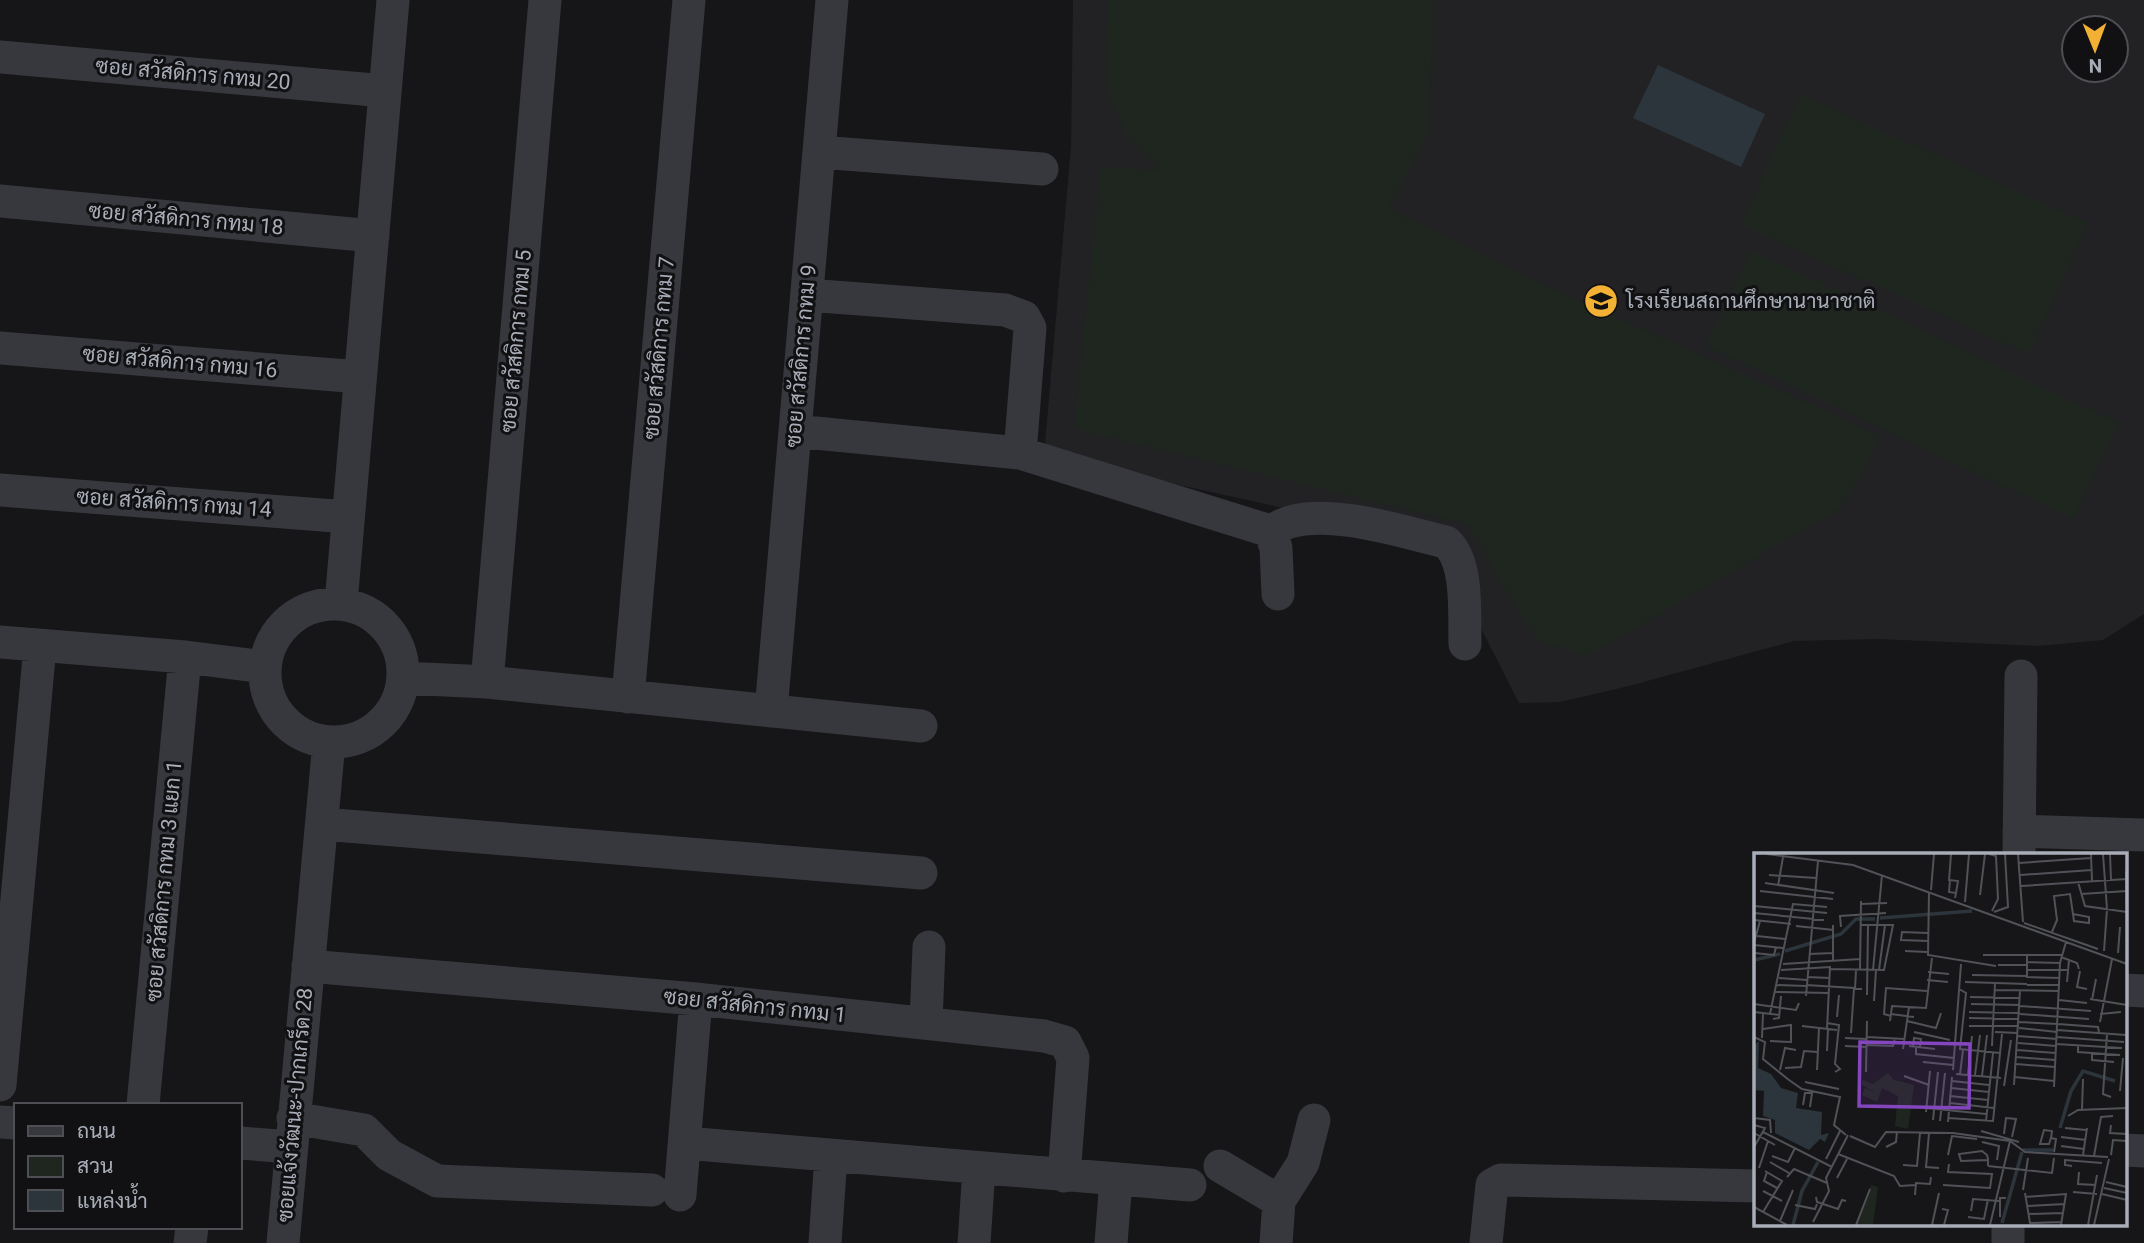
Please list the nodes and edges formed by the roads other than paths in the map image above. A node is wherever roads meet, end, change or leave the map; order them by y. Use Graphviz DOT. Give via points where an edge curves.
graph roads {
  1 [pos="393,0"];
  2 [pos="545,0"];
  3 [pos="689,0"];
  4 [pos="832,0"];
  5 [pos="0,57"];
  6 [pos="385,91"];
  7 [pos="820,152"];
  8 [pos="1042,169"];
  9 [pos="0,201"];
  10 [pos="373,236"];
  11 [pos="807,295"];
  12 [pos="0,348"];
  13 [pos="360,377"];
  14 [pos="794,431"];
  15 [pos="1020,453"];
  16 [pos="0,490"];
  17 [pos="348,517"];
  18 [pos="1270,531"];
  19 [pos="1278,593"];
  20 [pos="341,603"];
  21 [pos="0,642"];
  22 [pos="1465,643"];
  23 [pos="40,646"];
  24 [pos="185,657"];
  25 [pos="264,667"];
  26 [pos="2021,676"];
  27 [pos="404,678"];
  28 [pos="487,682"];
  29 [pos="628,697"];
  30 [pos="771,711"];
  31 [pos="921,726"];
  32 [pos="329,742"];
  33 [pos="322,824"];
  34 [pos="2144,835"];
  35 [pos="2019,843"];
  36 [pos="921,873"];
  37 [pos="929,947"];
  38 [pos="308,966"];
  39 [pos="2126,990"];
  40 [pos="2144,991"];
  41 [pos="696,999"];
  42 [pos="926,1023"];
  43 [pos="0,1085"];
  44 [pos="143,1103"];
  45 [pos="1314,1120"];
  46 [pos="292,1135"];
  47 [pos="242,1143"];
  48 [pos="685,1143"];
  49 [pos="2126,1150"];
  50 [pos="2144,1151"];
  51 [pos="831,1156"];
  52 [pos="1220,1166"];
  53 [pos="979,1169"];
  54 [pos="1064,1176"];
  55 [pos="1116,1180"];
  56 [pos="1190,1185"];
  57 [pos="1754,1186"];
  58 [pos="1279,1201"];
  59 [pos="283,1243"];
  60 [pos="825,1243"];
  61 [pos="974,1243"];
  62 [pos="1111,1243"];
  63 [pos="1276,1243"];
  64 [pos="1486,1243"];
  1 -- 6 [label="street"];
  2 -- 28 [label="street, ซอย สวัสดิการ กทม 5"];
  3 -- 29 [label="street, ซอย สวัสดิการ กทม 7"];
  4 -- 7 [label="street, ซอย สวัสดิการ กทม 9"];
  5 -- 6 [label="street, ซอย สวัสดิการ กทม 20"];
  6 -- 10 [label="street"];
  7 -- 8 [label="street"];
  7 -- 11 [label="street, ซอย สวัสดิการ กทม 9"];
  9 -- 10 [label="street, ซอย สวัสดิการ กทม 18"];
  10 -- 13 [label="street"];
  11 -- 14 [label="street, ซอย สวัสดิการ กทม 9"];
  11 -- 15 [label="street" via="1005,310 1024,317 1030,328"];
  12 -- 13 [label="street, ซอย สวัสดิการ กทม 16"];
  13 -- 17 [label="street"];
  14 -- 15 [label="street"];
  14 -- 30 [label="street, ซอย สวัสดิการ กทม 9"];
  15 -- 18 [label="street"];
  16 -- 17 [label="street, ซอย สวัสดิการ กทม 14"];
  17 -- 20 [label="street"];
  18 -- 19 [label="street" via="1276,548"];
  18 -- 22 [label="street" via="1311,518 1384,527 1446,542 1458,558"];
  20 -- 25 [label="street" via="313,606 289,619 272,641"];
  20 -- 27 [label="street" via="367,611 388,628 401,651"];
  21 -- 23 [label="street"];
  23 -- 24 [label="street"];
  23 -- 43 [label="street"];
  24 -- 25 [label="street"];
  24 -- 44 [label="street, ซอย สวัสดิการ กทม 3 แยก 1"];
  25 -- 32 [label="street" via="268,695 281,718 303,735"];
  26 -- 35 [label="street"];
  27 -- 28 [label="street"];
  27 -- 32 [label="street" via="397,704 380,725 356,739"];
  28 -- 29 [label="street"];
  29 -- 30 [label="street"];
  30 -- 31 [label="street"];
  32 -- 33 [label="street, ซอยแจ้งวัฒนะ-ปากเกร็ด 28"];
  33 -- 36 [label="street"];
  33 -- 38 [label="street, ซอยแจ้งวัฒนะ-ปากเกร็ด 28"];
  34 -- 35 [label="street"];
  37 -- 42 [label="street"];
  38 -- 41 [label="street, ซอย สวัสดิการ กทม 1"];
  38 -- 46 [label="street, ซอยแจ้งวัฒนะ-ปากเกร็ด 28"];
  39 -- 40 [label="street"];
  41 -- 42 [label="street, ซอย สวัสดิการ กทม 1"];
  41 -- 48 [label="street"];
  42 -- 54 [label="street, ซอย สวัสดิการ กทม 1" via="1065,1042 1073,1058"];
  45 -- 58 [label="street" via="1303,1163"];
  46 -- 47 [label="street"];
  46 -- 48 [label="street" via="364,1130 389,1155 437,1181 666,1192"];
  46 -- 59 [label="street, ซอยแจ้งวัฒนะ-ปากเกร็ด 28"];
  48 -- 51 [label="street"];
  49 -- 50 [label="street"];
  51 -- 53 [label="street"];
  51 -- 60 [label="street"];
  52 -- 58 [label="street"];
  53 -- 54 [label="street"];
  53 -- 61 [label="street"];
  54 -- 55 [label="street"];
  55 -- 56 [label="street"];
  55 -- 62 [label="street"];
  57 -- 64 [label="street" via="1501,1180 1492,1185"];
  58 -- 63 [label="street"];
}
